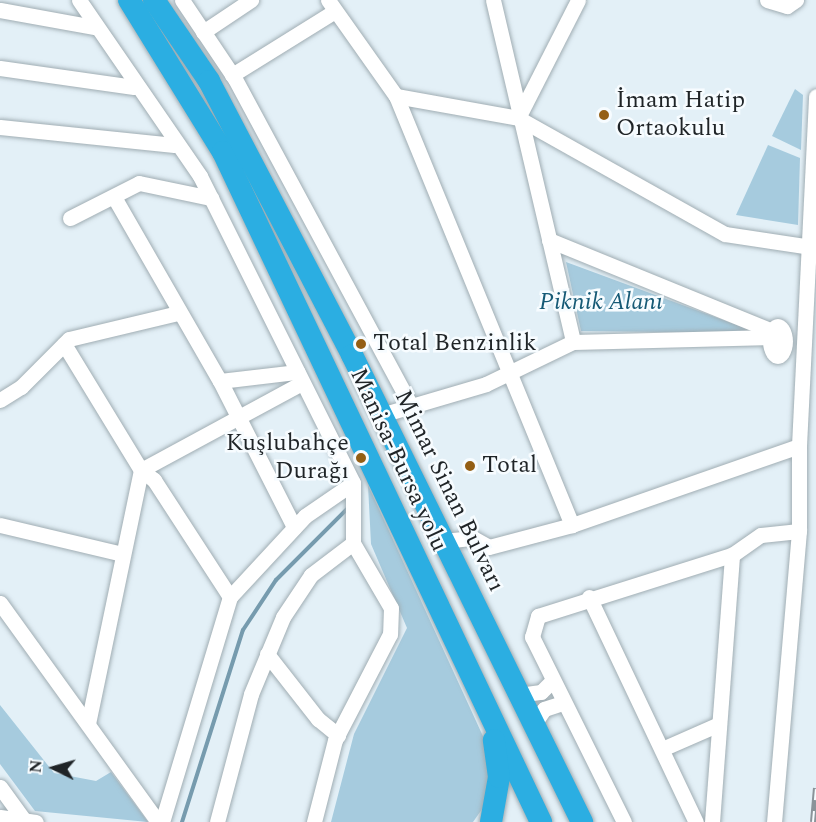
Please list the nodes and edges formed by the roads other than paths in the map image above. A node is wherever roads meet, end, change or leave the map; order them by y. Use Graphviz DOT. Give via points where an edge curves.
graph roads {
  1 [pos="79,0"];
  2 [pos="129,0"];
  3 [pos="154,0"];
  4 [pos="182,0"];
  5 [pos="251,0"];
  6 [pos="493,0"];
  7 [pos="578,0"];
  8 [pos="767,0"];
  9 [pos="796,0"];
  10 [pos="332,5"];
  11 [pos="0,10"];
  12 [pos="94,27"];
  13 [pos="203,32"];
  14 [pos="0,68"];
  15 [pos="232,75"];
  16 [pos="134,87"];
  17 [pos="396,96"];
  18 [pos="816,96"];
  19 [pos="518,118"];
  20 [pos="0,127"];
  21 [pos="174,145"];
  22 [pos="114,197"];
  23 [pos="211,198"];
  24 [pos="70,218"];
  25 [pos="549,240"];
  26 [pos="811,247"];
  27 [pos="178,313"];
  28 [pos="802,329"];
  29 [pos="775,332"];
  30 [pos="573,342"];
  31 [pos="64,344"];
  32 [pos="509,374"];
  33 [pos="299,378"];
  34 [pos="220,381"];
  35 [pos="0,400"];
  36 [pos="411,406"];
  37 [pos="381,415"];
  38 [pos="237,418"];
  39 [pos="799,446"];
  40 [pos="141,470"];
  41 [pos="353,483"];
  42 [pos="0,525"];
  43 [pos="572,525"];
  44 [pos="294,527"];
  45 [pos="799,531"];
  46 [pos="443,541"];
  47 [pos="353,543"];
  48 [pos="123,554"];
  49 [pos="732,555"];
  50 [pos="230,597"];
  51 [pos="589,597"];
  52 [pos="0,603"];
  53 [pos="267,654"];
  54 [pos="552,681"];
  55 [pos="519,695"];
  56 [pos="562,703"];
  57 [pos="486,710"];
  58 [pos="87,724"];
  59 [pos="534,724"];
  60 [pos="719,724"];
  61 [pos="338,735"];
  62 [pos="662,749"];
  63 [pos="0,787"];
  64 [pos="1,819"];
  65 [pos="30,821"];
  66 [pos="160,822"];
  67 [pos="217,822"];
  68 [pos="314,822"];
  69 [pos="490,822"];
  70 [pos="541,822"];
  71 [pos="582,822"];
  72 [pos="624,822"];
  73 [pos="696,822"];
  74 [pos="712,822"];
  75 [pos="774,822"];
  1 -- 12 [label="street"];
  2 -- 57 [label="highway, Manisa-Bursa yolu" via="223,152"];
  3 -- 37 [label="highway, Mimar Sinan Bulvarı" via="209,81"];
  4 -- 13 [label="street"];
  5 -- 13 [label="street"];
  6 -- 19 [label="street"];
  7 -- 19 [label="street"];
  8 -- 9 [label="street" via="787,6"];
  10 -- 15 [label="street"];
  10 -- 17 [label="street"];
  11 -- 12 [label="street"];
  12 -- 16 [label="street"];
  13 -- 15 [label="street"];
  14 -- 16 [label="street"];
  15 -- 36 [label="street"];
  16 -- 21 [label="street"];
  17 -- 19 [label="street"];
  17 -- 32 [label="street"];
  18 -- 26 [label="street"];
  19 -- 25 [label="street"];
  19 -- 26 [label="street" via="725,234"];
  20 -- 21 [label="street"];
  21 -- 23 [label="street"];
  22 -- 23 [label="street" via="139,183"];
  22 -- 24 [label="street"];
  22 -- 27 [label="street"];
  23 -- 33 [label="street"];
  25 -- 29 [label="street"];
  25 -- 30 [label="street"];
  26 -- 28 [label="street"];
  27 -- 31 [label="street"];
  27 -- 34 [label="street"];
  28 -- 29 [label="street"];
  28 -- 39 [label="street"];
  29 -- 30 [label="street"];
  30 -- 32 [label="street"];
  31 -- 35 [label="street" via="21,387"];
  31 -- 40 [label="street"];
  32 -- 36 [label="street"];
  32 -- 43 [label="street"];
  33 -- 34 [label="street"];
  33 -- 38 [label="street"];
  33 -- 41 [label="street"];
  34 -- 38 [label="street"];
  36 -- 37 [label="street"];
  37 -- 46 [label="highway, Mimar Sinan Bulvarı"];
  38 -- 40 [label="street"];
  38 -- 44 [label="street"];
  39 -- 43 [label="street"];
  39 -- 45 [label="street"];
  40 -- 48 [label="street"];
  40 -- 50 [label="street" via="154,480"];
  41 -- 44 [label="street"];
  41 -- 47 [label="street"];
  42 -- 48 [label="street"];
  43 -- 46 [label="street" via="489,547 473,538"];
  44 -- 50 [label="street"];
  45 -- 49 [label="street" via="761,535"];
  45 -- 75 [label="street"];
  46 -- 55 [label="highway, Mimar Sinan Bulvarı"];
  47 -- 53 [label="street" via="311,575"];
  47 -- 61 [label="street" via="395,622"];
  48 -- 58 [label="street"];
  49 -- 51 [label="street"];
  49 -- 60 [label="street"];
  50 -- 66 [label="street"];
  51 -- 54 [label="street" via="538,616 532,637"];
  51 -- 62 [label="street"];
  52 -- 58 [label="street"];
  53 -- 61 [label="street" via="318,719"];
  53 -- 67 [label="street"];
  54 -- 55 [label="street" via="542,692"];
  54 -- 56 [label="street"];
  55 -- 59 [label="highway, Mimar Sinan Bulvarı"];
  56 -- 59 [label="street" via="544,709"];
  56 -- 72 [label="street"];
  57 -- 69 [label="highway" via="499,777"];
  57 -- 70 [label="highway, Manisa-Bursa yolu"];
  58 -- 66 [label="street"];
  59 -- 71 [label="highway, Mimar Sinan Bulvarı"];
  60 -- 62 [label="street"];
  60 -- 74 [label="street"];
  61 -- 68 [label="street"];
  62 -- 73 [label="street"];
  63 -- 65 [label="street"];
  64 -- 65 [label="street"];
}
